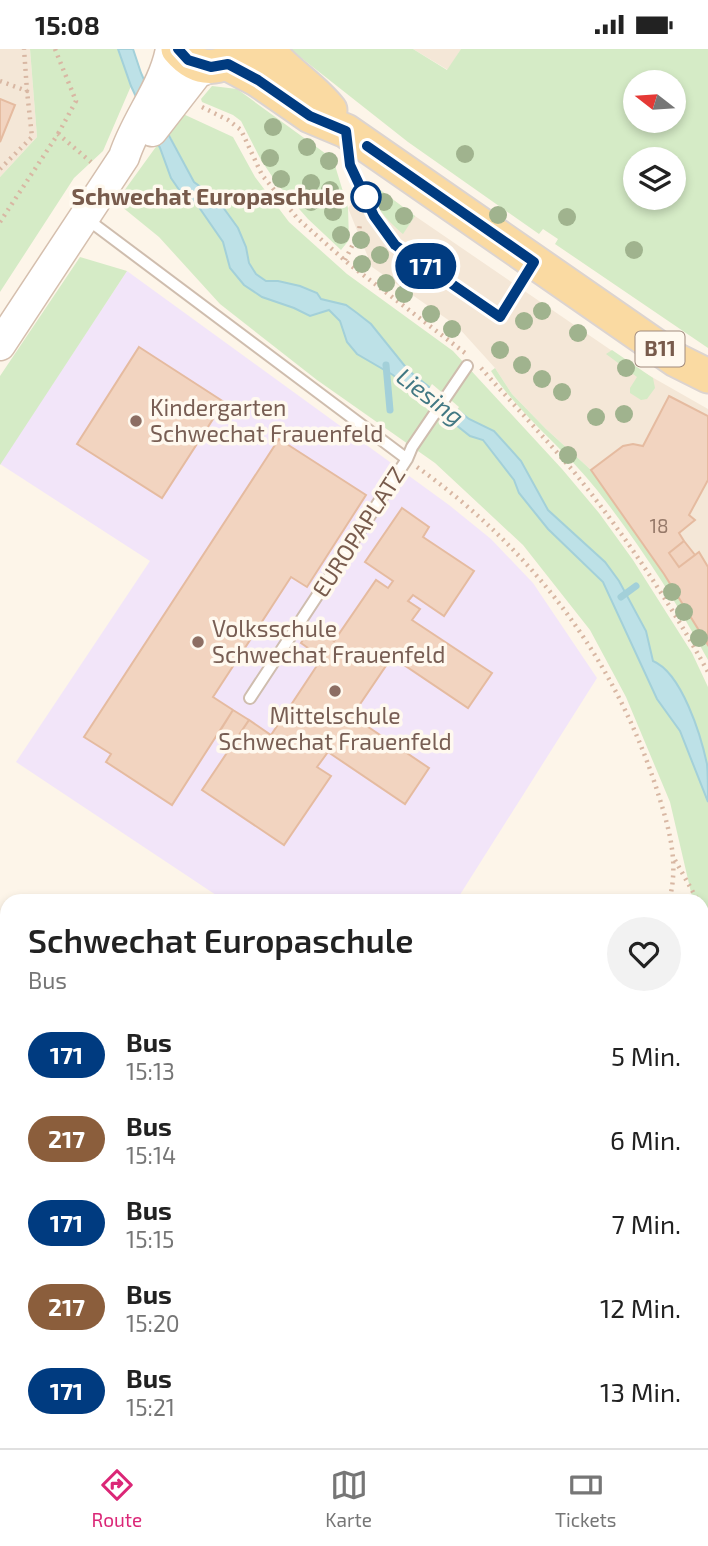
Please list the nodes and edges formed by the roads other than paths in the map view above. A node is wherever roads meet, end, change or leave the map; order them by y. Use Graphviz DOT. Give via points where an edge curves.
graph roads {
  1 [pos="171,49"];
  2 [pos="178,49"];
  3 [pos="267,49"];
  4 [pos="228,60"];
  5 [pos="169,89"];
  6 [pos="346,131"];
  7 [pos="85,217"];
  8 [pos="534,262"];
  9 [pos="0,345"];
  10 [pos="472,364"];
  11 [pos="708,376"];
  12 [pos="407,459"];
  13 [pos="250,698"];
  1 -- 5 [label="street"];
  2 -- 4 [label="main road, B11" via="188,60"];
  3 -- 6 [label="main road, B11" via="321,99"];
  4 -- 5 [label="street"];
  4 -- 6 [label="main road, B11" via="310,116"];
  5 -- 7 [label="street" via="111,162"];
  6 -- 8 [label="main road, B11"];
  6 -- 8 [label="lane" via="350,165 374,216 395,245 500,317"];
  7 -- 9 [label="street"];
  7 -- 12 [label="lane"];
  8 -- 11 [label="main road, B11" via="676,360"];
  10 -- 12 [label="lane, EUROPAPLATZ"];
  12 -- 13 [label="lane, EUROPAPLATZ"];
}
